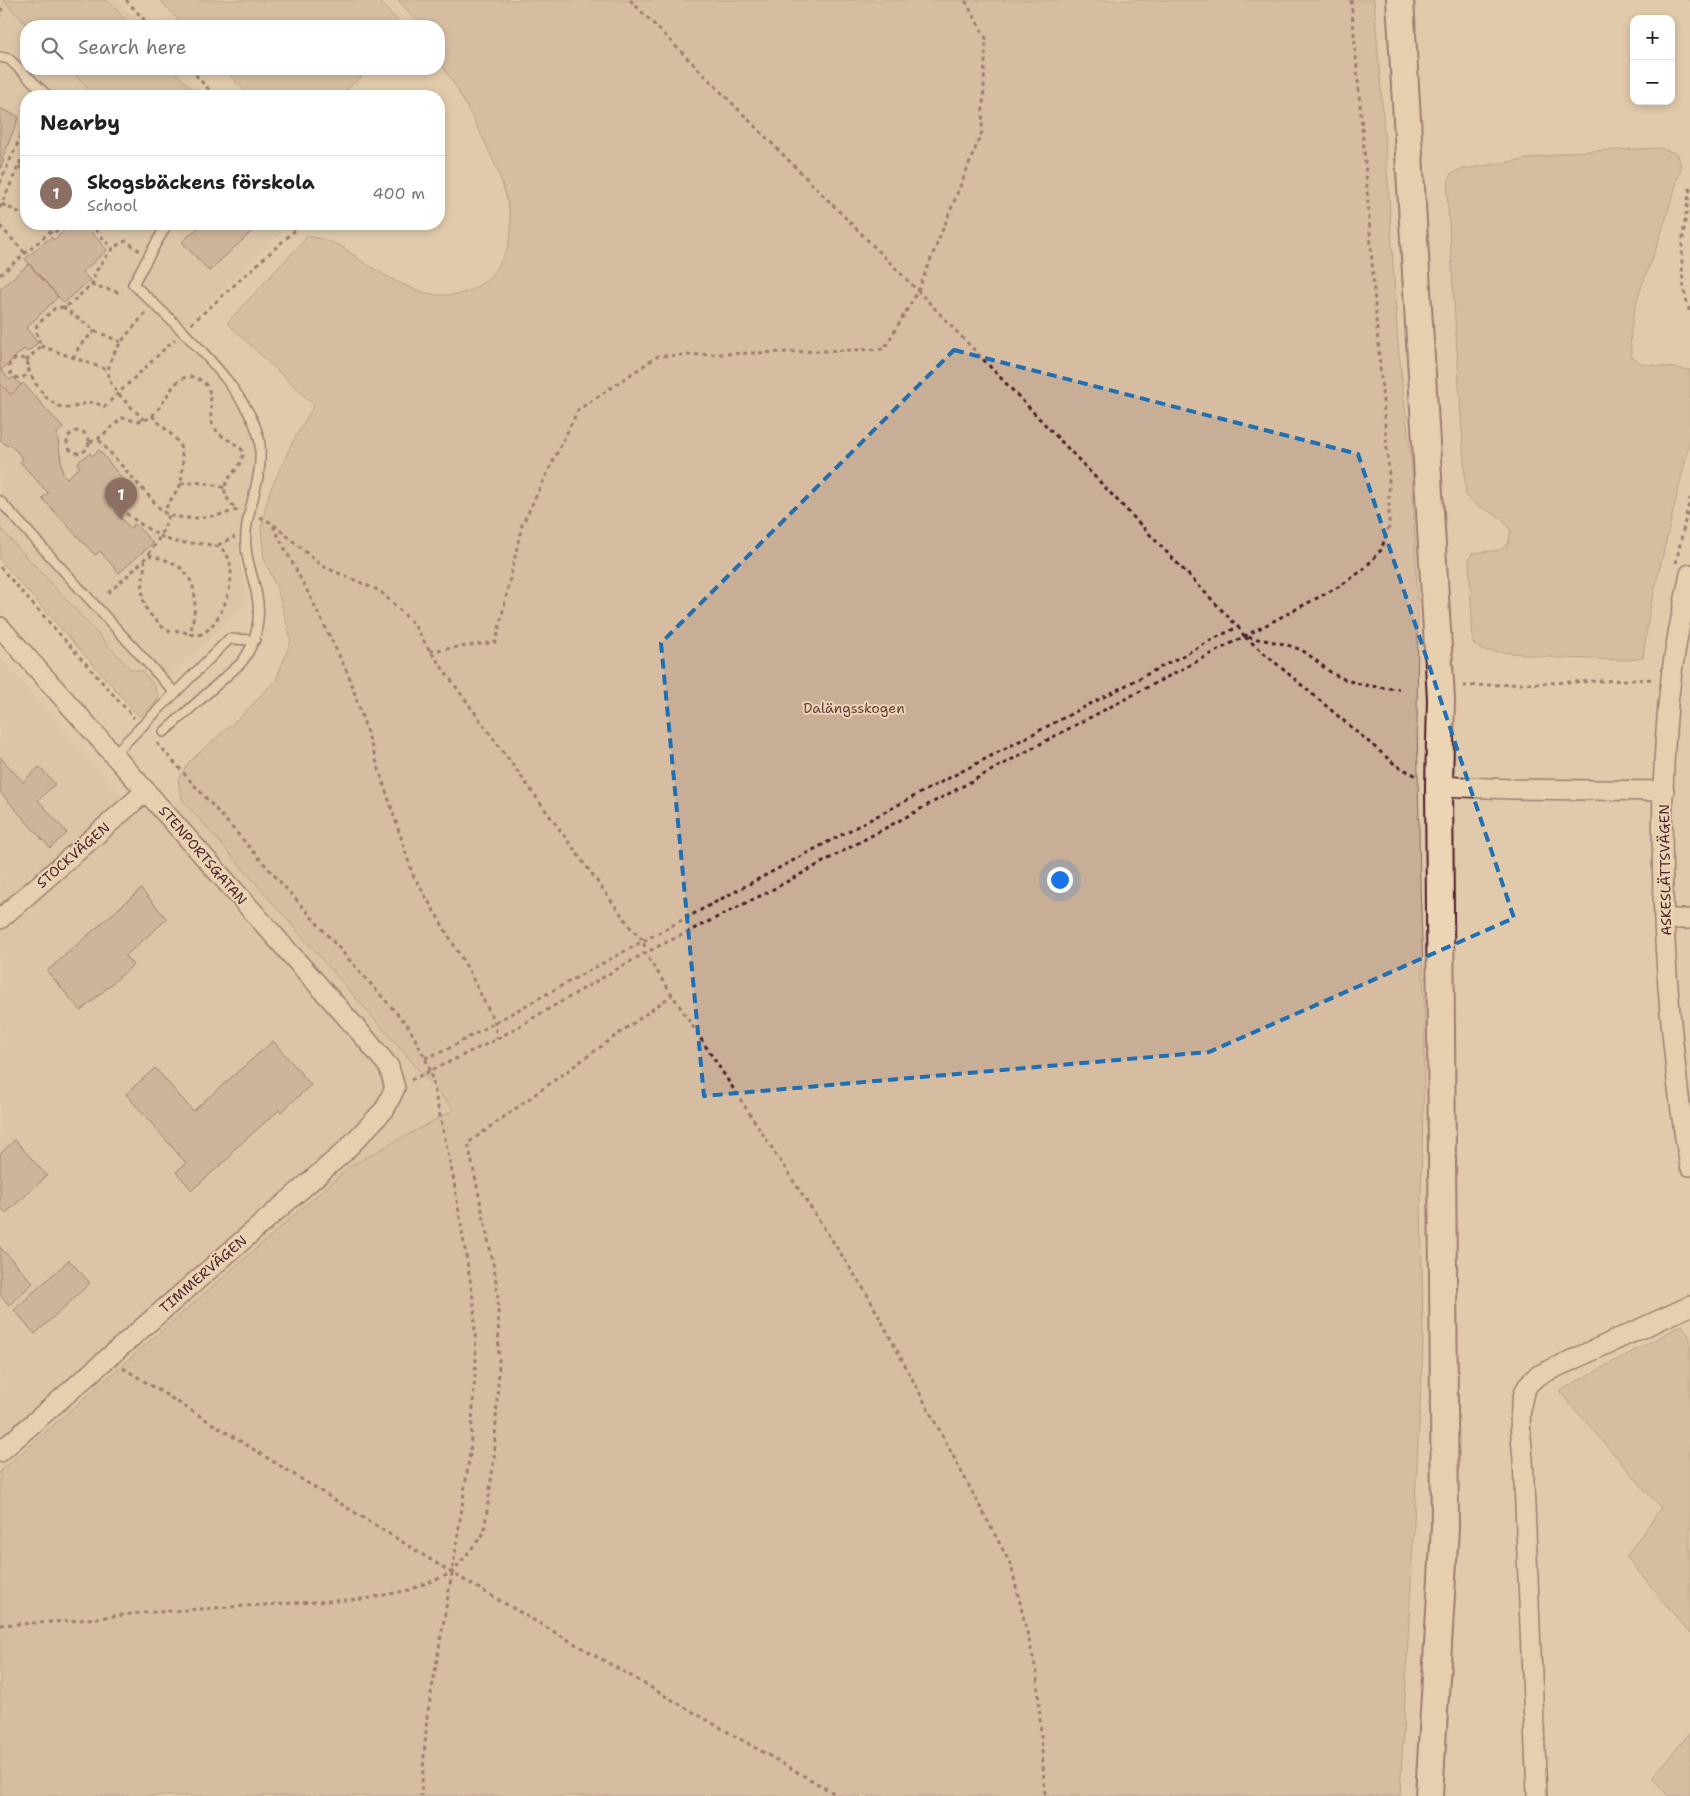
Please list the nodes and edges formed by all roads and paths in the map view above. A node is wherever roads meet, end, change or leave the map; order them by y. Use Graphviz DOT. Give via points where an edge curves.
graph roads {
  1 [pos="126,0"];
  2 [pos="630,0"];
  3 [pos="965,0"];
  4 [pos="1351,0"];
  5 [pos="1400,0"];
  6 [pos="0,8"];
  7 [pos="0,16"];
  8 [pos="144,20"];
  9 [pos="0,57"];
  10 [pos="20,69"];
  11 [pos="26,75"];
  12 [pos="196,75"];
  13 [pos="42,90"];
  14 [pos="209,90"];
  15 [pos="20,138"];
  16 [pos="19,166"];
  17 [pos="0,183"];
  18 [pos="1690,188"];
  19 [pos="2,204"];
  20 [pos="0,208"];
  21 [pos="20,213"];
  22 [pos="0,226"];
  23 [pos="56,230"];
  24 [pos="96,230"];
  25 [pos="164,230"];
  26 [pos="295,230"];
  27 [pos="113,249"];
  28 [pos="25,253"];
  29 [pos="149,258"];
  30 [pos="0,275"];
  31 [pos="133,284"];
  32 [pos="91,285"];
  33 [pos="918,291"];
  34 [pos="153,302"];
  35 [pos="63,307"];
  36 [pos="1690,313"];
  37 [pos="95,331"];
  38 [pos="184,331"];
  39 [pos="121,342"];
  40 [pos="41,346"];
  41 [pos="74,358"];
  42 [pos="26,361"];
  43 [pos="28,369"];
  44 [pos="108,370"];
  45 [pos="119,393"];
  46 [pos="152,416"];
  47 [pos="145,420"];
  48 [pos="98,439"];
  49 [pos="90,442"];
  50 [pos="181,484"];
  51 [pos="225,488"];
  52 [pos="0,501"];
  53 [pos="120,509"];
  54 [pos="163,512"];
  55 [pos="250,513"];
  56 [pos="169,515"];
  57 [pos="272,523"];
  58 [pos="162,536"];
  59 [pos="149,554"];
  60 [pos="145,561"];
  61 [pos="1690,574"];
  62 [pos="108,593"];
  63 [pos="0,627"];
  64 [pos="1238,627"];
  65 [pos="190,634"];
  66 [pos="1245,637"];
  67 [pos="255,640"];
  68 [pos="430,651"];
  69 [pos="1655,678"];
  70 [pos="1463,686"];
  71 [pos="1399,689"];
  72 [pos="175,693"];
  73 [pos="164,732"];
  74 [pos="114,754"];
  75 [pos="1439,786"];
  76 [pos="146,791"];
  77 [pos="1664,791"];
  78 [pos="1664,918"];
  79 [pos="0,919"];
  80 [pos="1690,919"];
  81 [pos="644,941"];
  82 [pos="645,953"];
  83 [pos="672,995"];
  84 [pos="495,1022"];
  85 [pos="497,1039"];
  86 [pos="426,1058"];
  87 [pos="395,1088"];
  88 [pos="1690,1166"];
  89 [pos="1690,1306"];
  90 [pos="107,1358"];
  91 [pos="0,1452"];
  92 [pos="452,1573"];
  93 [pos="0,1625"];
  94 [pos="839,1796"];
  95 [pos="1045,1796"];
  96 [pos="1429,1796"];
  97 [pos="1537,1796"];
  1 -- 8 [label="path"];
  2 -- 33 [label="path"];
  3 -- 33 [label="path" via="986,38 982,132"];
  4 -- 66 [label="path" via="1389,474 1389,527 1381,550 1363,570 1340,586"];
  5 -- 75 [label="main road" via="1441,700"];
  6 -- 7 [label="path"];
  9 -- 10 [label="lane" via="9,59"];
  11 -- 13 [label="lane"];
  12 -- 14 [label="path"];
  15 -- 17 [label="path"];
  16 -- 19 [label="path"];
  18 -- 36 [label="path" via="1681,272"];
  19 -- 20 [label="path"];
  19 -- 21 [label="path"];
  22 -- 28 [label="path"];
  23 -- 28 [label="path"];
  24 -- 27 [label="path"];
  25 -- 29 [label="lane"];
  26 -- 38 [label="path"];
  27 -- 29 [label="path" via="126,240"];
  27 -- 32 [label="path" via="97,269"];
  28 -- 30 [label="path"];
  29 -- 31 [label="lane"];
  31 -- 32 [label="path" via="118,292"];
  31 -- 34 [label="lane"];
  32 -- 35 [label="path"];
  33 -- 64 [label="path"];
  33 -- 68 [label="path" via="884,349 658,356 578,410 522,525 496,642"];
  34 -- 38 [label="lane"];
  34 -- 39 [label="path"];
  35 -- 37 [label="path"];
  35 -- 40 [label="path" via="55,308 37,325"];
  37 -- 39 [label="path"];
  37 -- 41 [label="path" via="80,345"];
  38 -- 45 [label="path"];
  38 -- 55 [label="lane" via="240,398 260,440 260,463"];
  39 -- 44 [label="path"];
  40 -- 41 [label="path"];
  40 -- 42 [label="path"];
  41 -- 44 [label="path"];
  42 -- 43 [label="path"];
  42 -- 43 [label="path" via="14,360 9,370 19,378"];
  43 -- 45 [label="path" via="50,400 65,408 90,402 104,406"];
  44 -- 45 [label="path" via="112,385"];
  45 -- 47 [label="path"];
  46 -- 47 [label="path"];
  46 -- 50 [label="path" via="180,446 183,460"];
  46 -- 51 [label="path" via="179,380 193,377 206,384 212,409 211,420 216,430 243,451 243,457"];
  47 -- 48 [label="path" via="122,418"];
  48 -- 49 [label="path"];
  48 -- 54 [label="path"];
  49 -- 49 [label="path" via="85,432 78,430 67,440 68,448 78,454 85,452"];
  50 -- 51 [label="path" via="197,481"];
  50 -- 54 [label="path"];
  51 -- 56 [label="path" via="225,496 237,510 201,518"];
  52 -- 72 [label="lane"];
  53 -- 58 [label="path"];
  54 -- 56 [label="path"];
  55 -- 57 [label="path"];
  55 -- 67 [label="lane" via="245,546 257,594"];
  56 -- 58 [label="path"];
  57 -- 68 [label="path" via="322,566 380,591 413,623"];
  57 -- 84 [label="path" via="349,676 413,875"];
  58 -- 59 [label="path"];
  58 -- 65 [label="path" via="173,541 218,545 227,555 231,580 221,614 206,632"];
  59 -- 60 [label="path"];
  59 -- 65 [label="path" via="178,566 193,585 196,603"];
  60 -- 62 [label="path"];
  60 -- 65 [label="path" via="145,606 164,629"];
  61 -- 77 [label="street, ASKESLÄTTSVÄGEN" via="1668,705"];
  63 -- 74 [label="street, STENPORTSGATAN"];
  64 -- 66 [label="path"];
  64 -- 81 [label="path"];
  66 -- 71 [label="path" via="1303,651 1344,679 1366,686"];
  66 -- 75 [label="path" via="1397,766"];
  66 -- 82 [label="path" via="1052,737 766,893"];
  67 -- 72 [label="lane" via="229,639"];
  67 -- 73 [label="lane" via="241,663"];
  68 -- 81 [label="path" via="631,928"];
  69 -- 70 [label="path"];
  72 -- 74 [label="lane"];
  74 -- 76 [label="street, STENPORTSGATAN"];
  75 -- 77 [label="street"];
  75 -- 96 [label="main road" via="1445,1527"];
  76 -- 79 [label="street, STOCKVÄGEN"];
  76 -- 87 [label="street, STENPORTSGATAN" via="389,1067"];
  77 -- 78 [label="street, ASKESLÄTTSVÄGEN"];
  78 -- 80 [label="street"];
  78 -- 88 [label="street, ASKESLÄTTSVÄGEN" via="1674,1056"];
  81 -- 82 [label="path"];
  81 -- 84 [label="path"];
  82 -- 83 [label="path"];
  82 -- 85 [label="path"];
  83 -- 92 [label="path" via="468,1144 495,1273 499,1365 494,1460 484,1532"];
  83 -- 95 [label="path" via="867,1294 1011,1565 1037,1674"];
  84 -- 85 [label="path"];
  84 -- 86 [label="path"];
  85 -- 87 [label="path"];
  87 -- 90 [label="street, TIMMERVÄGEN" via="384,1109 344,1152"];
  89 -- 97 [label="street" via="1537,1376 1523,1397 1520,1421"];
  90 -- 91 [label="street, TIMMERVÄGEN"];
  90 -- 92 [label="path"];
  92 -- 93 [label="path" via="409,1590 365,1599"];
  92 -- 94 [label="path"];
}
